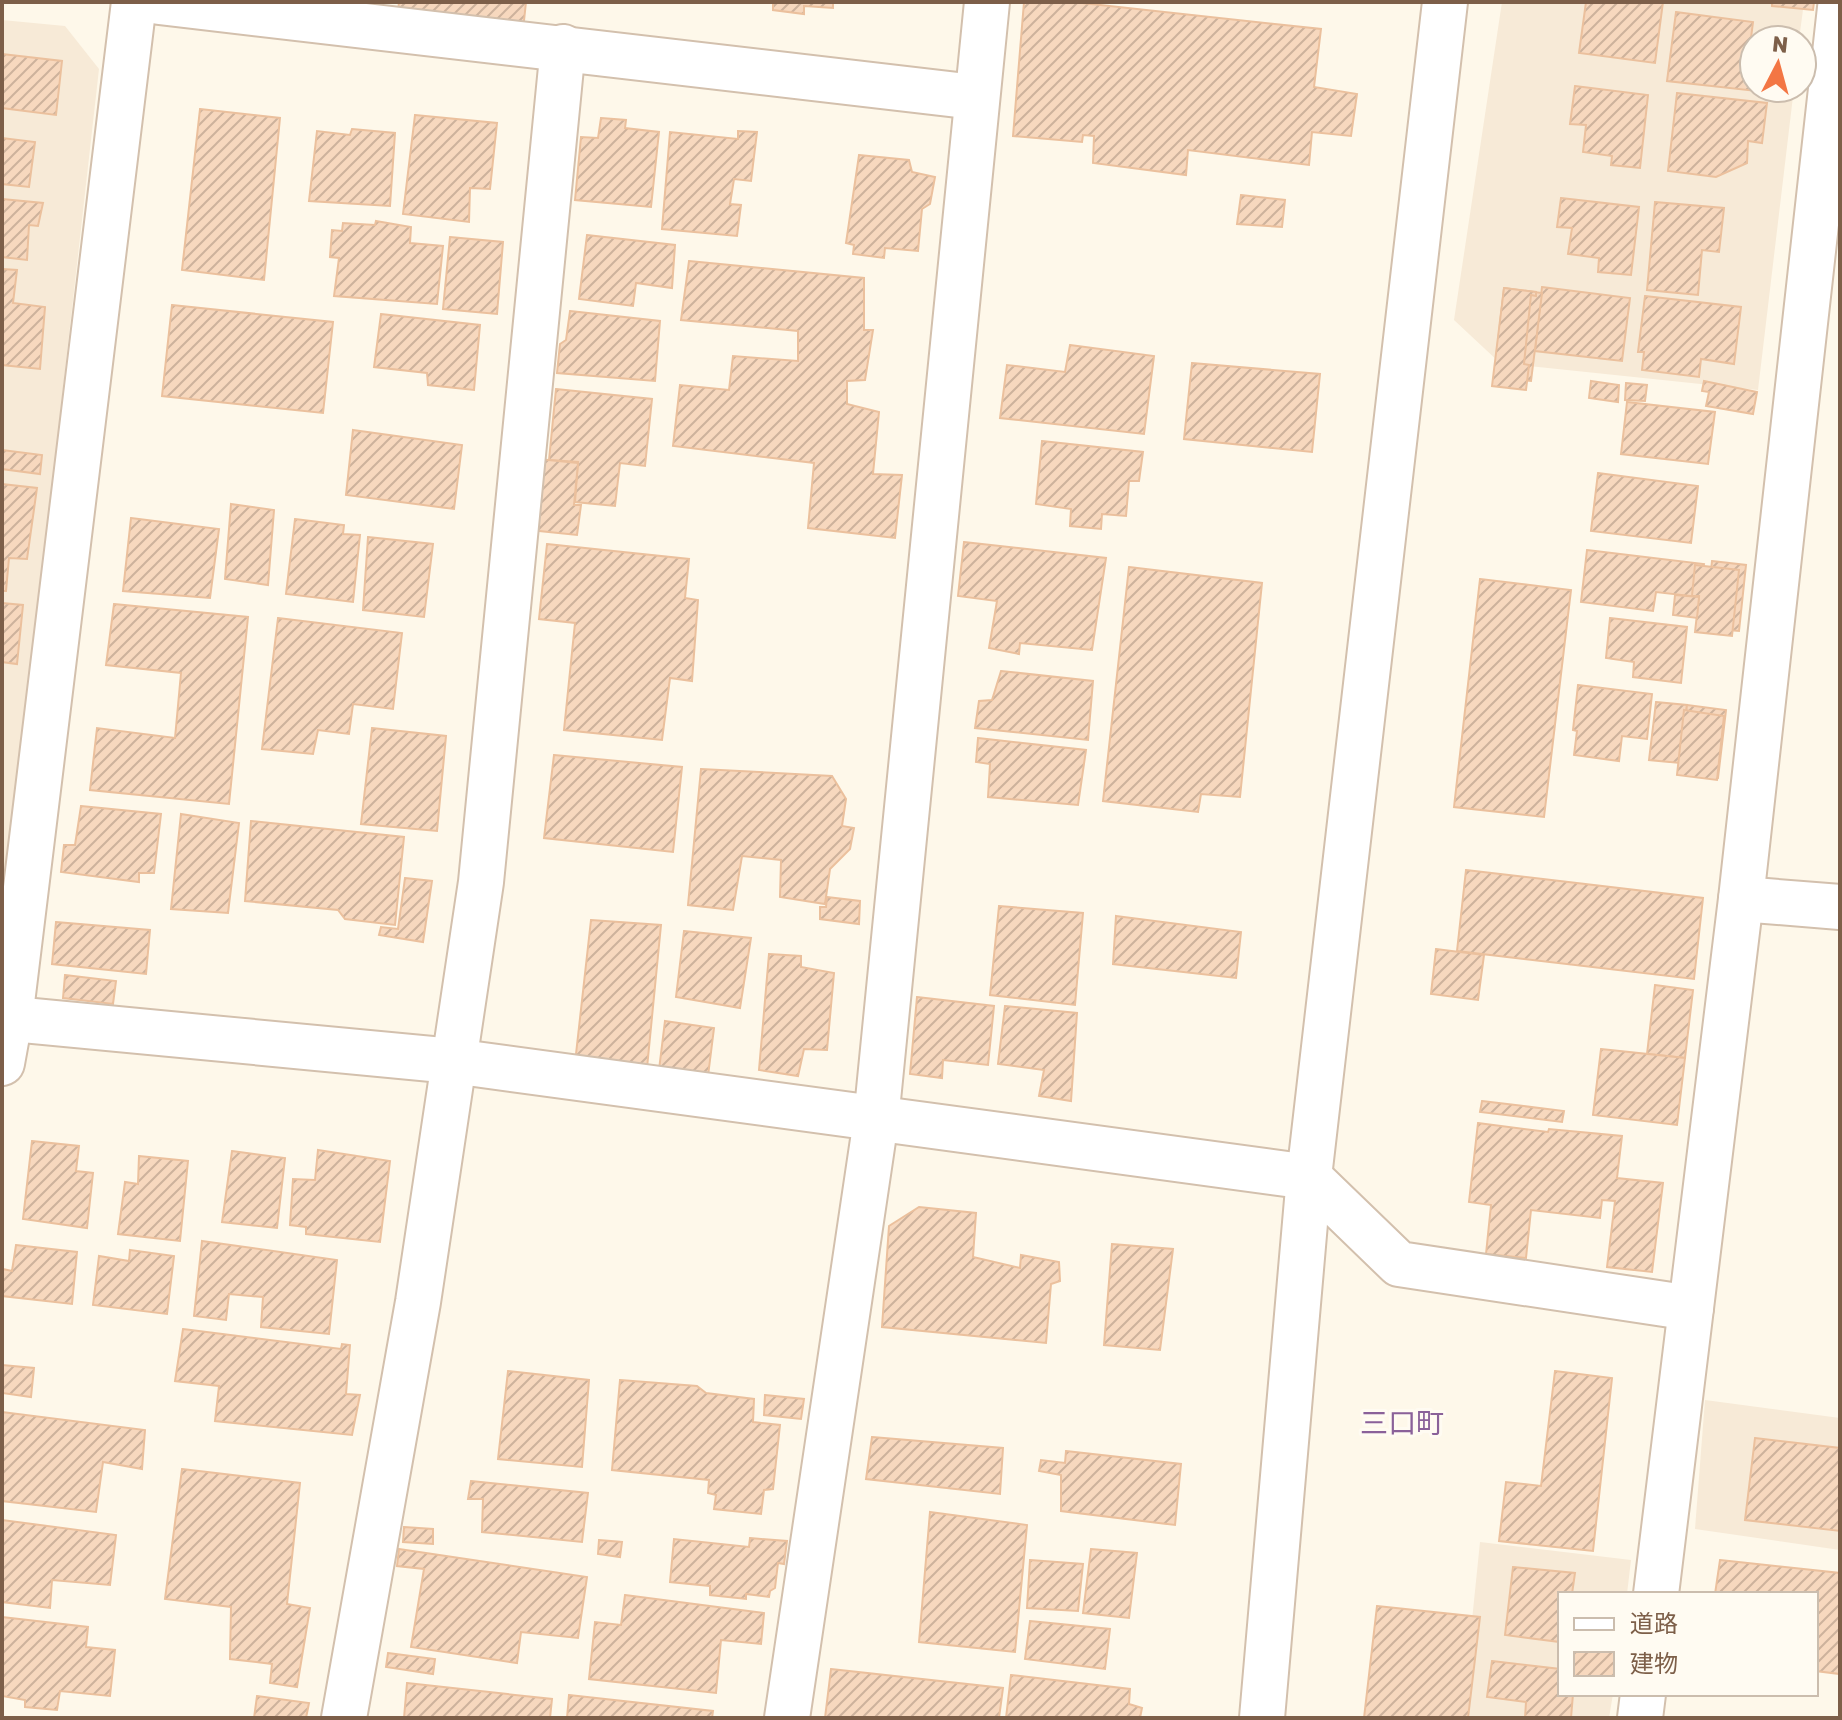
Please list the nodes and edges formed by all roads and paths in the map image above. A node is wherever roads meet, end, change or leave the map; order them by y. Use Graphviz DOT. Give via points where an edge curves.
graph roads {
  1 [pos="134,2"];
  2 [pos="159,2"];
  3 [pos="987,2"];
  4 [pos="1445,2"];
  5 [pos="1840,8"];
  6 [pos="563,47"];
  7 [pos="975,97"];
  8 [pos="1741,899"];
  9 [pos="1840,907"];
  10 [pos="6,1019"];
  11 [pos="453,1061"];
  12 [pos="2,1063"];
  13 [pos="876,1120"];
  14 [pos="1309,1177"];
  15 [pos="1691,1308"];
  16 [pos="1656,1592"];
  17 [pos="1643,1696"];
  18 [pos="344,1718"];
  19 [pos="787,1718"];
  20 [pos="1262,1718"];
  21 [pos="1640,1718"];
  1 -- 10 [label="street"];
  2 -- 6 [label="street"];
  3 -- 7 [label="street"];
  4 -- 14 [label="street"];
  5 -- 8 [label="street"];
  6 -- 7 [label="street"];
  6 -- 11 [label="street" via="481,882"];
  7 -- 13 [label="street"];
  8 -- 9 [label="street"];
  8 -- 15 [label="street"];
  10 -- 11 [label="street"];
  10 -- 12 [label="street"];
  11 -- 13 [label="street"];
  11 -- 18 [label="street" via="418,1302"];
  13 -- 14 [label="street"];
  13 -- 19 [label="street"];
  14 -- 15 [label="street" via="1399,1264"];
  14 -- 20 [label="street"];
  15 -- 16 [label="street"];
  17 -- 21 [label="street"];
}
